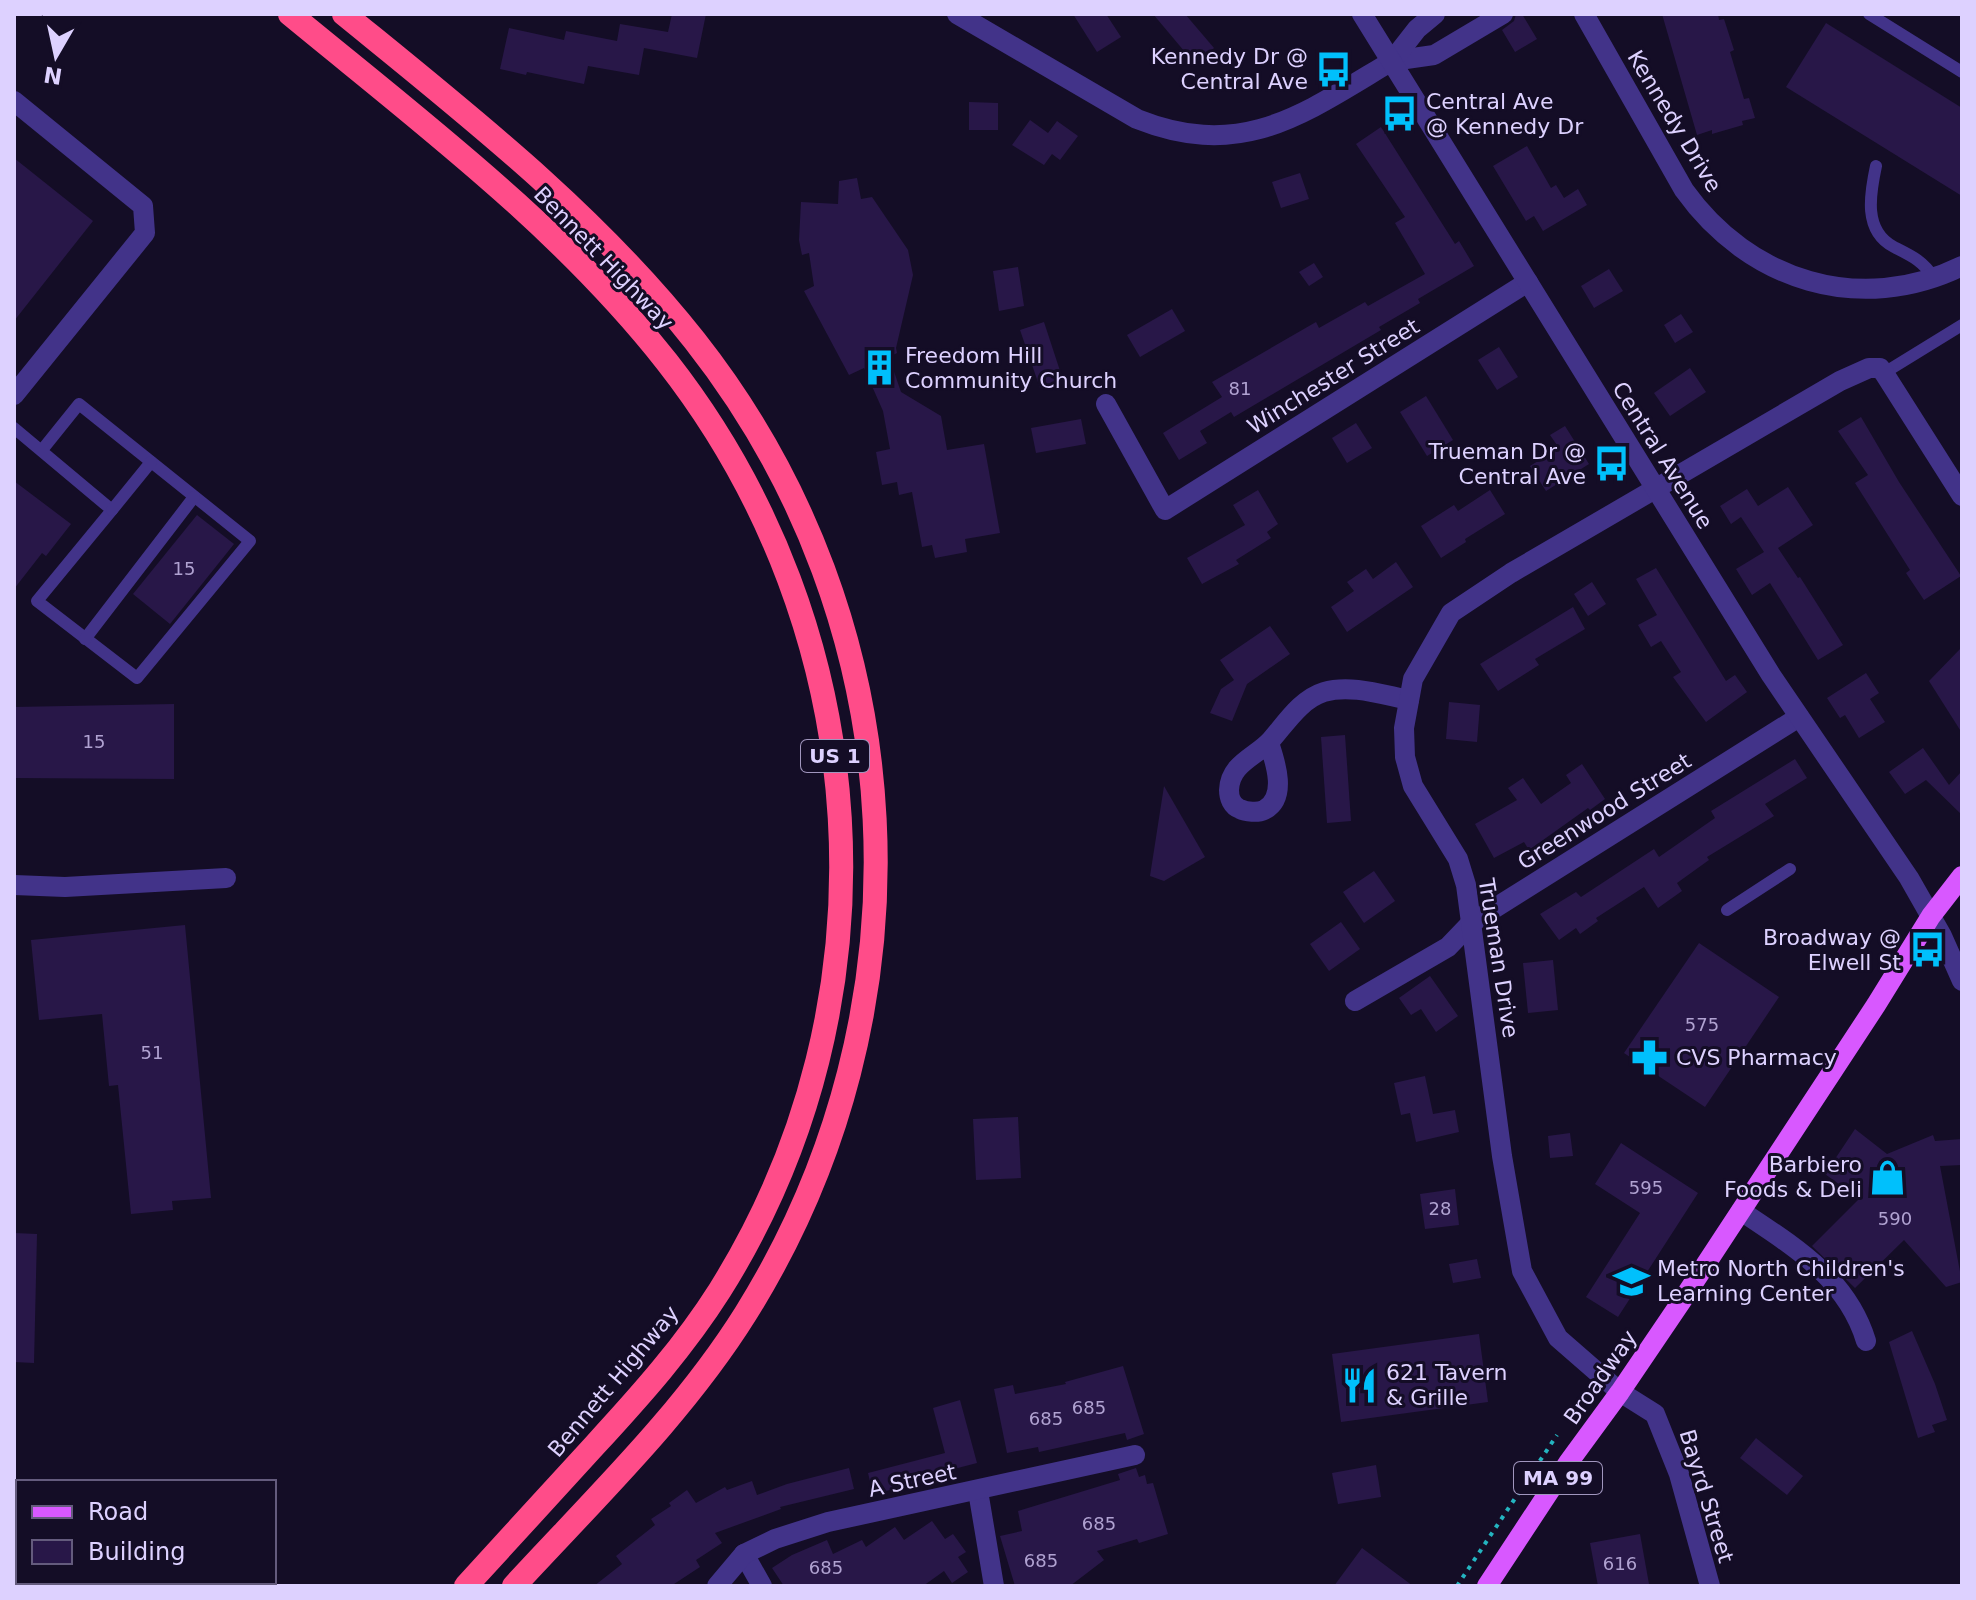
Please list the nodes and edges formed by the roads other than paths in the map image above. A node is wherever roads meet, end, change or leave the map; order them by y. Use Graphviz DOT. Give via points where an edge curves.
graph roads {
  1 [pos="290,14"];
  2 [pos="344,14"];
  3 [pos="957,14"];
  4 [pos="1362,14"];
  5 [pos="1435,14"];
  6 [pos="1503,14"];
  7 [pos="1584,14"];
  8 [pos="1869,14"];
  9 [pos="1392,61"];
  10 [pos="1962,72"];
  11 [pos="14,101"];
  12 [pos="1876,166"];
  13 [pos="1962,266"];
  14 [pos="1934,278"];
  15 [pos="1528,282"];
  16 [pos="1962,325"];
  17 [pos="1884,373"];
  18 [pos="14,395"];
  19 [pos="1106,404"];
  20 [pos="14,428"];
  21 [pos="42,450"];
  22 [pos="151,462"];
  23 [pos="1656,489"];
  24 [pos="1962,496"];
  25 [pos="194,497"];
  26 [pos="112,510"];
  27 [pos="85,639"];
  28 [pos="1409,700"];
  29 [pos="1799,717"];
  30 [pos="1269,743"];
  31 [pos="1790,869"];
  32 [pos="1962,876"];
  33 [pos="226,878"];
  34 [pos="14,885"];
  35 [pos="1727,910"];
  36 [pos="1931,916"];
  37 [pos="1471,923"];
  38 [pos="1962,981"];
  39 [pos="1355,1001"];
  40 [pos="1741,1211"];
  41 [pos="1866,1341"];
  42 [pos="1620,1392"];
  43 [pos="1135,1455"];
  44 [pos="978,1491"];
  45 [pos="744,1554"];
  46 [pos="466,1586"];
  47 [pos="514,1586"];
  48 [pos="717,1586"];
  49 [pos="762,1586"];
  50 [pos="994,1586"];
  51 [pos="1487,1586"];
  52 [pos="1710,1586"];
  1 -- 46 [label="highway, Bennett Highway / US 1" via="557,241 624,310 692,395 749,488 789,575 824,693 837,775 841,898 833,980 806,1102 778,1179 721,1289 673,1356"];
  2 -- 47 [label="highway, Bennett Highway / US 1" via="580,216 658,297 720,374 784,480 819,557 853,665 870,760 877,844 870,969 845,1091 808,1195 764,1283 712,1363"];
  3 -- 9 [label="street" via="1137,119 1206,137 1245,134 1289,119"];
  4 -- 9 [label="street, Central Avenue"];
  5 -- 9 [label="street"];
  6 -- 9 [label="street" via="1434,55"];
  7 -- 14 [label="street, Kennedy Drive" via="1684,190 1702,214 1745,252 1794,276 1850,289 1897,287"];
  8 -- 10 [label="lane"];
  9 -- 15 [label="street, Central Avenue"];
  11 -- 18 [label="street" via="143,206 145,233"];
  12 -- 14 [label="lane" via="1870,199 1877,230 1888,243 1923,262"];
  13 -- 14 [label="street, Kennedy Drive"];
  15 -- 19 [label="street, Winchester Street" via="1165,510"];
  15 -- 23 [label="street, Central Avenue"];
  16 -- 17 [label="lane"];
  17 -- 23 [label="street, Trueman Drive" via="1872,367 1840,381"];
  17 -- 24 [label="street"];
  20 -- 21 [label="lane"];
  21 -- 22 [label="lane" via="79,404"];
  21 -- 26 [label="lane"];
  22 -- 25 [label="lane"];
  22 -- 26 [label="lane"];
  23 -- 28 [label="street, Trueman Drive" via="1451,613 1413,679"];
  23 -- 29 [label="street, Central Avenue"];
  25 -- 27 [label="lane"];
  25 -- 27 [label="lane" via="250,541 137,678"];
  26 -- 27 [label="lane" via="37,601"];
  28 -- 30 [label="street" via="1325,691 1296,711"];
  28 -- 37 [label="street, Trueman Drive" via="1405,757 1413,786 1458,859"];
  29 -- 36 [label="street, Central Avenue"];
  29 -- 37 [label="street, Greenwood Street"];
  31 -- 35 [label="lane"];
  32 -- 36 [label="main road, Broadway / MA 99"];
  33 -- 34 [label="street"];
  36 -- 38 [label="street, Central Avenue"];
  36 -- 40 [label="main road, Broadway / MA 99"];
  37 -- 39 [label="street, Greenwood Street" via="1448,947"];
  37 -- 42 [label="street, Trueman Drive" via="1522,1271 1558,1338"];
  40 -- 41 [label="street" via="1825,1272 1861,1324"];
  40 -- 42 [label="main road, Broadway / MA 99"];
  42 -- 51 [label="main road, Broadway / MA 99"];
  42 -- 52 [label="street, Bayrd Street" via="1655,1414 1679,1474"];
  43 -- 44 [label="street, A Street"];
  44 -- 45 [label="street, A Street" via="828,1522"];
  44 -- 50 [label="street"];
  45 -- 48 [label="street, A Street"];
  45 -- 49 [label="street"];
}
